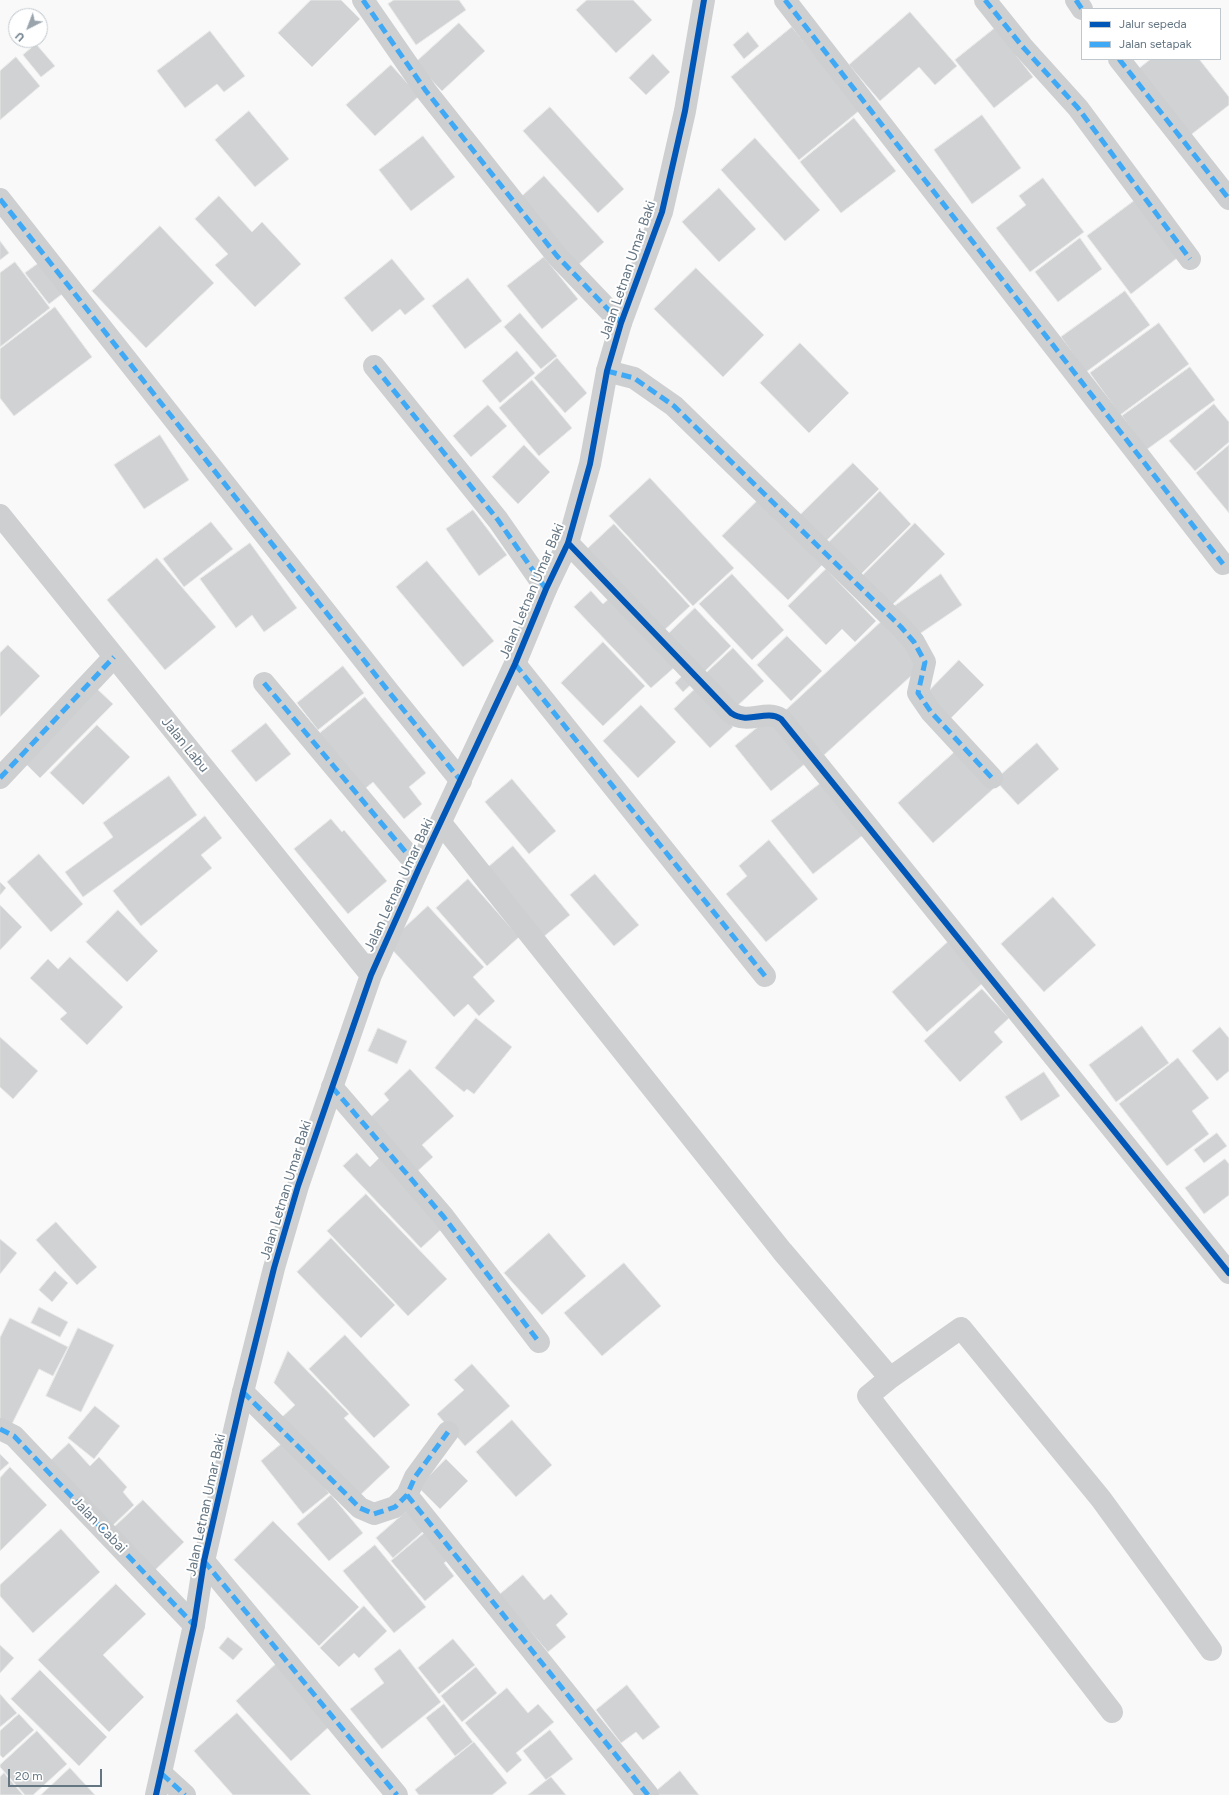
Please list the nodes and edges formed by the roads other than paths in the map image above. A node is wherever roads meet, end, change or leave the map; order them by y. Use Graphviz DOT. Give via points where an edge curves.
graph roads {
  1 [pos="363,0"];
  2 [pos="704,0"];
  3 [pos="785,0"];
  4 [pos="985,0"];
  5 [pos="1120,60"];
  6 [pos="0,198"];
  7 [pos="1229,199"];
  8 [pos="1190,259"];
  9 [pos="621,323"];
  10 [pos="374,366"];
  11 [pos="607,371"];
  12 [pos="0,515"];
  13 [pos="568,543"];
  14 [pos="1223,564"];
  15 [pos="546,588"];
  16 [pos="114,657"];
  17 [pos="515,664"];
  18 [pos="264,683"];
  19 [pos="0,778"];
  20 [pos="992,778"];
  21 [pos="460,781"];
  22 [pos="441,823"];
  23 [pos="419,868"];
  24 [pos="371,975"];
  25 [pos="765,976"];
  26 [pos="332,1087"];
  27 [pos="1229,1273"];
  28 [pos="539,1342"];
  29 [pos="890,1378"];
  30 [pos="243,1392"];
  31 [pos="0,1429"];
  32 [pos="448,1432"];
  33 [pos="407,1495"];
  34 [pos="204,1561"];
  35 [pos="194,1624"];
  36 [pos="1211,1650"];
  37 [pos="1112,1712"];
  38 [pos="162,1774"];
  39 [pos="156,1795"];
  40 [pos="185,1795"];
  41 [pos="397,1795"];
  42 [pos="648,1795"];
  1 -- 9 [label="street" via="426,91 552,250"];
  2 -- 9 [label="street, Jalan Letnan Umar Baki" via="685,111 662,212"];
  3 -- 14 [label="street"];
  4 -- 8 [label="street" via="1078,108"];
  5 -- 7 [label="street"];
  6 -- 21 [label="street"];
  9 -- 11 [label="street, Jalan Letnan Umar Baki"];
  10 -- 15 [label="street" via="498,520"];
  11 -- 13 [label="street, Jalan Letnan Umar Baki" via="590,464"];
  11 -- 20 [label="street" via="634,378 674,406 901,627 914,642 925,662 918,693 931,712"];
  12 -- 16 [label="street, Jalan Labu"];
  13 -- 15 [label="street, Jalan Letnan Umar Baki"];
  13 -- 27 [label="street" via="737,718 771,715 781,719"];
  15 -- 17 [label="street, Jalan Letnan Umar Baki"];
  16 -- 19 [label="street"];
  16 -- 24 [label="street, Jalan Labu"];
  17 -- 21 [label="street, Jalan Letnan Umar Baki"];
  17 -- 25 [label="street"];
  18 -- 23 [label="street"];
  21 -- 22 [label="street, Jalan Letnan Umar Baki"];
  22 -- 23 [label="street, Jalan Letnan Umar Baki"];
  22 -- 29 [label="street" via="782,1251"];
  23 -- 24 [label="street, Jalan Letnan Umar Baki"];
  24 -- 26 [label="street, Jalan Letnan Umar Baki"];
  26 -- 28 [label="street" via="443,1216"];
  26 -- 30 [label="street, Jalan Letnan Umar Baki" via="298,1186 274,1268"];
  29 -- 36 [label="street" via="961,1328 1101,1499"];
  29 -- 37 [label="street" via="868,1396"];
  30 -- 33 [label="street" via="366,1512 385,1512 395,1507"];
  30 -- 34 [label="street, Jalan Letnan Umar Baki"];
  31 -- 35 [label="street, Jalan Cabai" via="14,1436"];
  32 -- 33 [label="street" via="414,1477"];
  33 -- 42 [label="street"];
  34 -- 35 [label="street, Jalan Letnan Umar Baki"];
  34 -- 41 [label="street"];
  35 -- 38 [label="street, Jalan Letnan Umar Baki"];
  38 -- 39 [label="street, Jalan Letnan Umar Baki"];
  38 -- 40 [label="street"];
}
